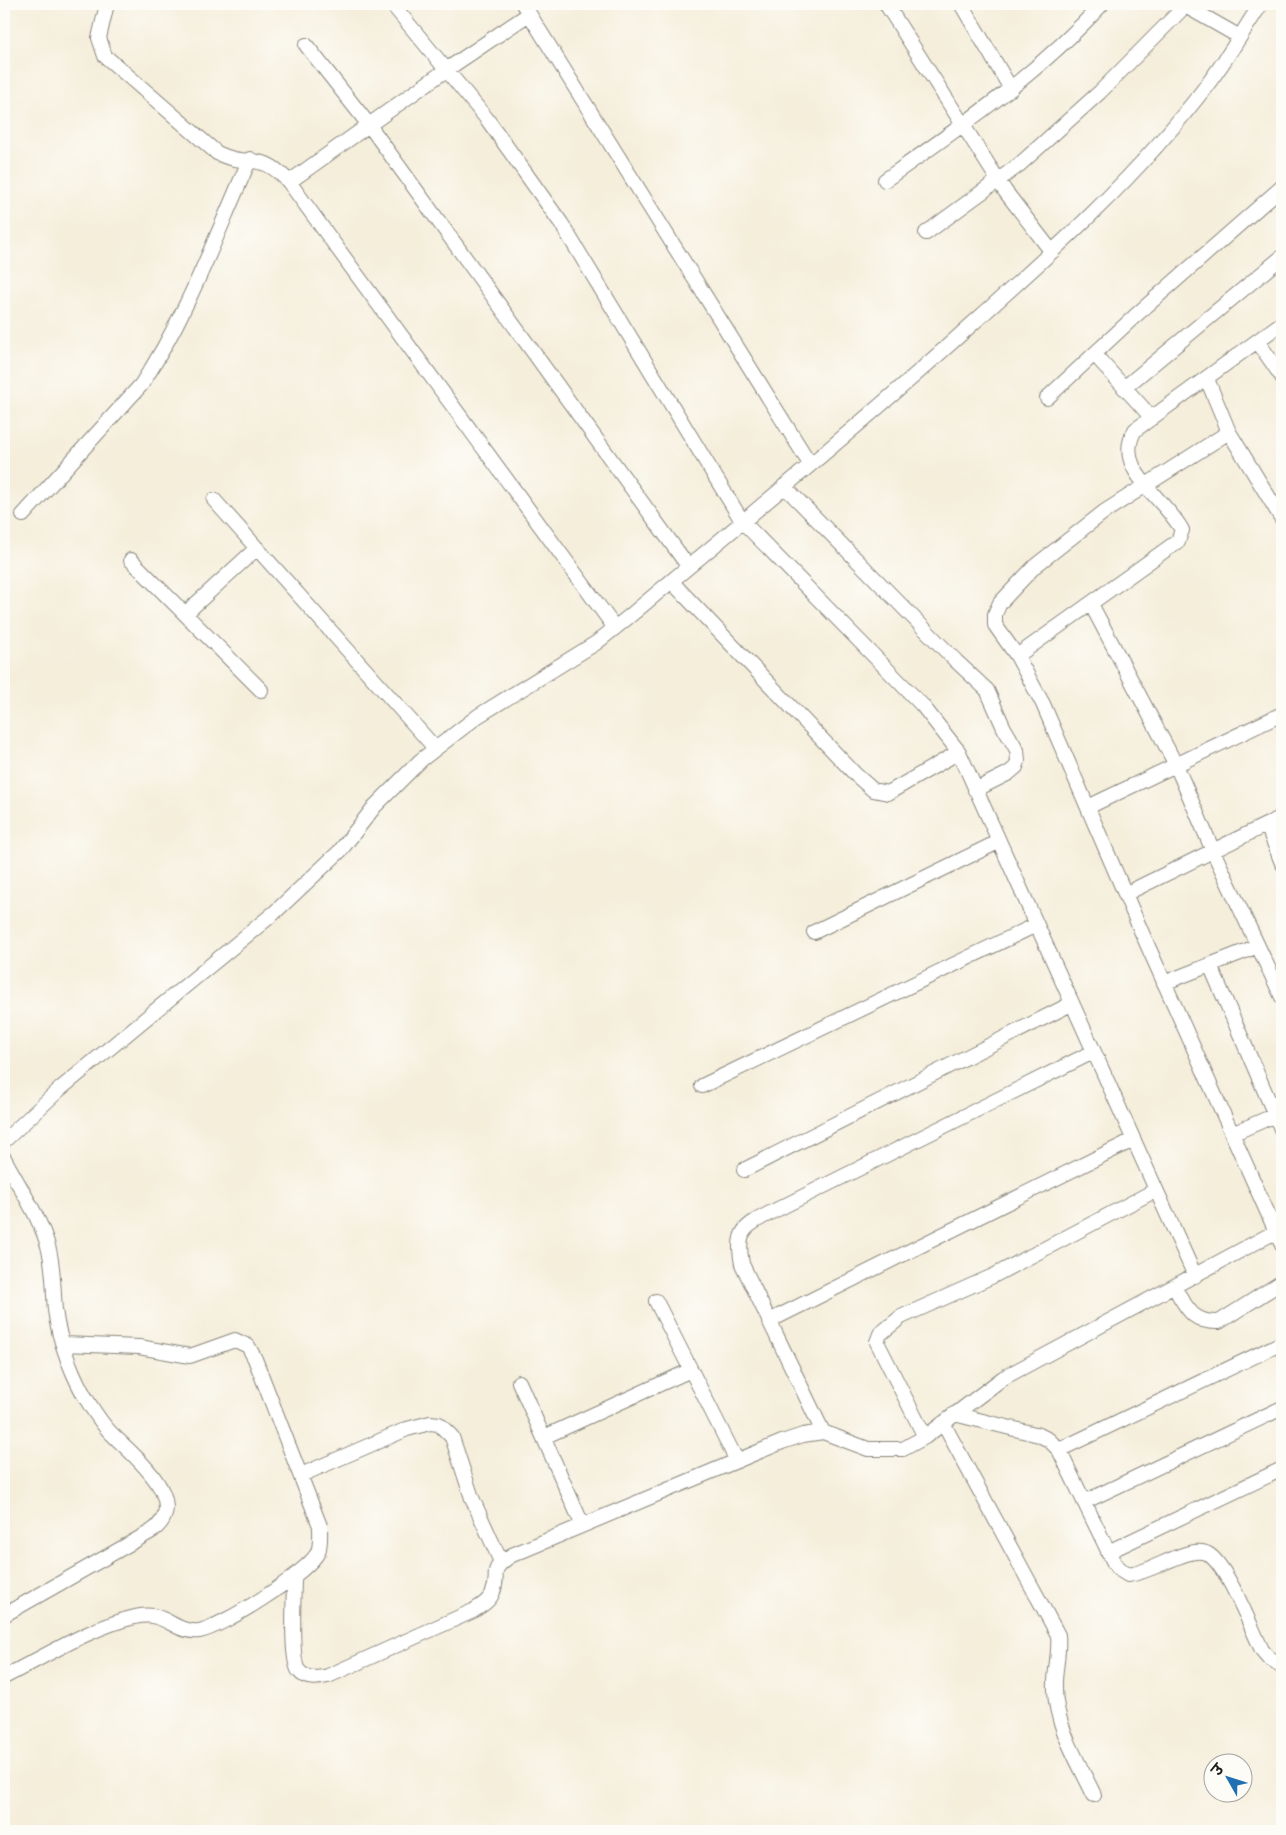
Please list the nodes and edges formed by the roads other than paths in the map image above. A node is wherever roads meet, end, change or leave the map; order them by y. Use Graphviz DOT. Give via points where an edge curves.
graph roads {
  1 [pos="106,4"];
  2 [pos="392,4"];
  3 [pos="886,4"];
  4 [pos="961,4"];
  5 [pos="1102,4"];
  6 [pos="1261,4"];
  7 [pos="1184,5"];
  8 [pos="526,9"];
  9 [pos="1240,37"];
  10 [pos="306,45"];
  11 [pos="446,70"];
  12 [pos="1011,89"];
  13 [pos="369,125"];
  14 [pos="963,126"];
  15 [pos="250,159"];
  16 [pos="885,180"];
  17 [pos="289,182"];
  18 [pos="999,182"];
  19 [pos="1282,187"];
  20 [pos="926,233"];
  21 [pos="1052,252"];
  22 [pos="1282,257"];
  23 [pos="1282,324"];
  24 [pos="1258,342"];
  25 [pos="1095,355"];
  26 [pos="1282,377"];
  27 [pos="1207,380"];
  28 [pos="1124,388"];
  29 [pos="1047,398"];
  30 [pos="1152,418"];
  31 [pos="1229,432"];
  32 [pos="810,464"];
  33 [pos="1146,485"];
  34 [pos="784,486"];
  35 [pos="214,500"];
  36 [pos="23,515"];
  37 [pos="1282,519"];
  38 [pos="742,521"];
  39 [pos="257,548"];
  40 [pos="131,560"];
  41 [pos="688,566"];
  42 [pos="671,581"];
  43 [pos="1091,604"];
  44 [pos="185,614"];
  45 [pos="615,628"];
  46 [pos="1017,656"];
  47 [pos="261,690"];
  48 [pos="1282,714"];
  49 [pos="435,748"];
  50 [pos="960,752"];
  51 [pos="1176,765"];
  52 [pos="975,790"];
  53 [pos="1088,807"];
  54 [pos="1282,817"];
  55 [pos="1267,825"];
  56 [pos="998,842"];
  57 [pos="1213,851"];
  58 [pos="1282,863"];
  59 [pos="1125,894"];
  60 [pos="1036,925"];
  61 [pos="814,932"];
  62 [pos="1258,946"];
  63 [pos="1210,965"];
  64 [pos="1164,983"];
  65 [pos="1282,997"];
  66 [pos="1072,1004"];
  67 [pos="1093,1052"];
  68 [pos="702,1086"];
  69 [pos="1279,1113"];
  70 [pos="1282,1131"];
  71 [pos="1232,1134"];
  72 [pos="1132,1140"];
  73 [pos="4,1141"];
  74 [pos="4,1158"];
  75 [pos="744,1170"];
  76 [pos="1156,1190"];
  77 [pos="1277,1231"];
  78 [pos="1282,1245"];
  79 [pos="1194,1276"];
  80 [pos="1282,1282"];
  81 [pos="1174,1287"];
  82 [pos="656,1300"];
  83 [pos="769,1321"];
  84 [pos="64,1344"];
  85 [pos="1282,1344"];
  86 [pos="691,1370"];
  87 [pos="519,1382"];
  88 [pos="1282,1408"];
  89 [pos="954,1414"];
  90 [pos="943,1423"];
  91 [pos="823,1432"];
  92 [pos="544,1437"];
  93 [pos="925,1437"];
  94 [pos="1059,1450"];
  95 [pos="737,1461"];
  96 [pos="1282,1469"];
  97 [pos="301,1475"];
  98 [pos="1084,1502"];
  99 [pos="582,1524"];
  100 [pos="1108,1552"];
  101 [pos="501,1562"];
  102 [pos="294,1578"];
  103 [pos="4,1615"];
  104 [pos="1282,1666"];
  105 [pos="4,1677"];
  106 [pos="1094,1795"];
  1 -- 15 [label="street" via="99,38 105,56 217,153 234,161"];
  2 -- 11 [label="street"];
  3 -- 14 [label="street"];
  4 -- 12 [label="street"];
  5 -- 12 [label="street"];
  6 -- 9 [label="street"];
  7 -- 9 [label="street"];
  7 -- 18 [label="street" via="1100,92"];
  8 -- 11 [label="street"];
  8 -- 32 [label="street"];
  9 -- 21 [label="street" via="1171,130"];
  10 -- 13 [label="street"];
  11 -- 13 [label="street"];
  11 -- 38 [label="street" via="487,119 561,223"];
  12 -- 14 [label="street"];
  13 -- 17 [label="street"];
  13 -- 41 [label="street"];
  14 -- 16 [label="street"];
  14 -- 18 [label="street"];
  15 -- 17 [label="street" via="277,169"];
  15 -- 36 [label="street" via="172,333 153,367 141,385"];
  17 -- 45 [label="street"];
  18 -- 20 [label="street"];
  18 -- 21 [label="street"];
  19 -- 25 [label="street"];
  21 -- 32 [label="street" via="887,400"];
  22 -- 28 [label="street"];
  23 -- 24 [label="street"];
  24 -- 26 [label="street"];
  24 -- 27 [label="street"];
  25 -- 28 [label="street"];
  25 -- 29 [label="street"];
  27 -- 30 [label="street"];
  27 -- 31 [label="street"];
  28 -- 30 [label="street"];
  30 -- 33 [label="street" via="1135,430 1128,442 1133,468"];
  31 -- 33 [label="street"];
  31 -- 37 [label="street"];
  32 -- 34 [label="street"];
  33 -- 43 [label="street" via="1182,530 1178,541"];
  33 -- 46 [label="street" via="1104,512 1036,566 1000,602 995,625"];
  34 -- 38 [label="street"];
  34 -- 52 [label="street" via="987,690 1016,750 1018,761 1009,773"];
  35 -- 39 [label="street"];
  38 -- 41 [label="street"];
  38 -- 50 [label="street" via="922,705"];
  39 -- 44 [label="street"];
  39 -- 49 [label="street"];
  40 -- 44 [label="street"];
  41 -- 42 [label="street"];
  42 -- 45 [label="street"];
  42 -- 50 [label="street" via="873,790 888,793"];
  43 -- 46 [label="street"];
  43 -- 51 [label="street"];
  44 -- 47 [label="street"];
  45 -- 49 [label="street" via="478,716"];
  46 -- 53 [label="street" via="1043,704"];
  48 -- 51 [label="street"];
  49 -- 73 [label="street" via="390,790 340,851 274,914 60,1089"];
  50 -- 52 [label="street"];
  51 -- 53 [label="street"];
  51 -- 57 [label="street"];
  52 -- 56 [label="street"];
  53 -- 59 [label="street"];
  54 -- 55 [label="street"];
  55 -- 57 [label="street"];
  55 -- 58 [label="street"];
  56 -- 60 [label="street"];
  56 -- 61 [label="street"];
  57 -- 59 [label="street"];
  57 -- 62 [label="street"];
  59 -- 64 [label="street"];
  60 -- 66 [label="street"];
  60 -- 68 [label="street"];
  62 -- 63 [label="street"];
  62 -- 65 [label="street"];
  63 -- 64 [label="street"];
  63 -- 69 [label="street"];
  64 -- 71 [label="street"];
  66 -- 67 [label="street"];
  66 -- 75 [label="street"];
  67 -- 72 [label="street"];
  67 -- 83 [label="street" via="746,1227 739,1238 742,1264"];
  69 -- 70 [label="street"];
  69 -- 71 [label="street"];
  71 -- 77 [label="street"];
  72 -- 76 [label="street"];
  72 -- 83 [label="street"];
  74 -- 84 [label="street" via="48,1244 55,1311"];
  76 -- 79 [label="street"];
  76 -- 93 [label="street" via="993,1276 901,1317 880,1334 877,1342"];
  77 -- 78 [label="street"];
  77 -- 79 [label="street"];
  79 -- 81 [label="street"];
  80 -- 81 [label="street" via="1219,1322 1207,1323 1192,1314"];
  81 -- 89 [label="street" via="1012,1373"];
  82 -- 86 [label="street"];
  83 -- 91 [label="street"];
  84 -- 97 [label="street" via="138,1347 190,1356 235,1340 243,1342 256,1359"];
  84 -- 103 [label="street" via="79,1385 102,1422 143,1462 156,1480 165,1502 166,1515 163,1524 152,1531"];
  85 -- 94 [label="street"];
  86 -- 92 [label="street"];
  86 -- 95 [label="street"];
  87 -- 92 [label="street"];
  88 -- 98 [label="street"];
  89 -- 90 [label="street"];
  89 -- 94 [label="street" via="1039,1435"];
  90 -- 93 [label="street"];
  90 -- 106 [label="street" via="1058,1634 1057,1707"];
  91 -- 93 [label="street" via="862,1447 887,1450 903,1449"];
  91 -- 95 [label="street" via="803,1435"];
  92 -- 99 [label="street"];
  94 -- 98 [label="street"];
  95 -- 99 [label="street"];
  96 -- 100 [label="street"];
  97 -- 101 [label="street" via="407,1429 438,1424 452,1437 472,1498"];
  97 -- 102 [label="street" via="320,1526 320,1543 317,1553"];
  98 -- 100 [label="street"];
  99 -- 101 [label="street"];
  100 -- 104 [label="street" via="1120,1570 1128,1575 1186,1554 1207,1553 1228,1579 1262,1650"];
  101 -- 102 [label="street" via="495,1570 494,1591 487,1602 474,1611 328,1676 315,1678 298,1671 295,1662"];
  102 -- 105 [label="street" via="199,1631 185,1630 160,1616 134,1617 83,1637"];
}
